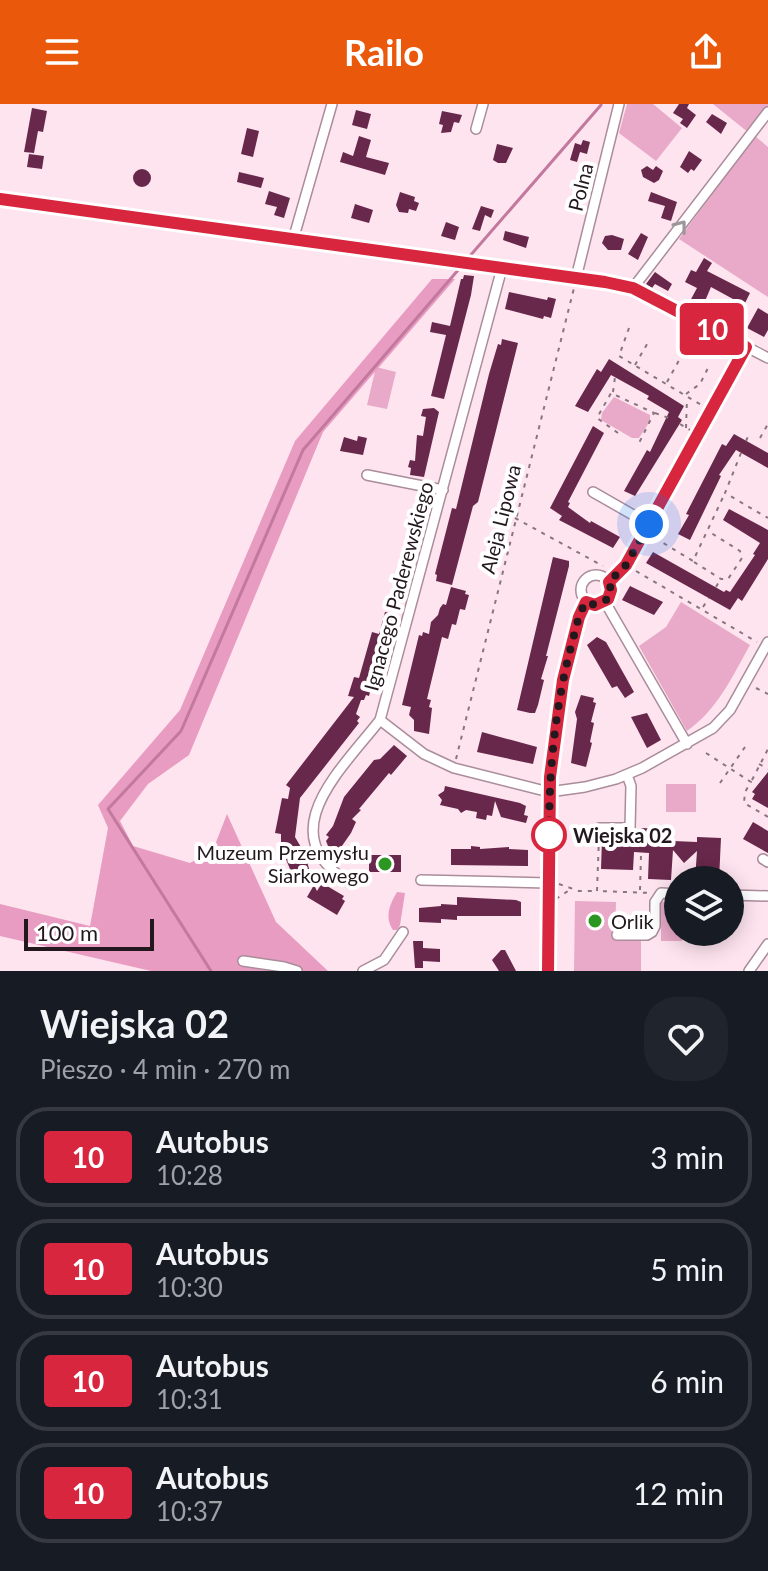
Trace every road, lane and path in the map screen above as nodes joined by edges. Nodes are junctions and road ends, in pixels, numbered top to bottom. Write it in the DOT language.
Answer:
graph roads {
  1 [pos="332,104"];
  2 [pos="483,104"];
  3 [pos="619,104"];
  4 [pos="768,112"];
  5 [pos="476,129"];
  6 [pos="0,199"];
  7 [pos="293,240"];
  8 [pos="502,268"];
  9 [pos="576,278"];
  10 [pos="633,288"];
  11 [pos="629,328"];
  12 [pos="650,339"];
  13 [pos="746,347"];
  14 [pos="682,355"];
  15 [pos="768,358"];
  16 [pos="625,359"];
  17 [pos="635,365"];
  18 [pos="621,366"];
  19 [pos="708,368"];
  20 [pos="615,377"];
  21 [pos="666,384"];
  22 [pos="613,394"];
  23 [pos="686,396"];
  24 [pos="711,411"];
  25 [pos="654,413"];
  26 [pos="669,418"];
  27 [pos="680,424"];
  28 [pos="768,424"];
  29 [pos="686,428"];
  30 [pos="750,432"];
  31 [pos="618,433"];
  32 [pos="698,434"];
  33 [pos="760,438"];
  34 [pos="746,441"];
  35 [pos="638,445"];
  36 [pos="741,453"];
  37 [pos="367,475"];
  38 [pos="443,490"];
  39 [pos="593,492"];
  40 [pos="725,493"];
  41 [pos="514,518"];
  42 [pos="768,518"];
  43 [pos="649,524"];
  44 [pos="707,531"];
  45 [pos="655,538"];
  46 [pos="693,561"];
  47 [pos="603,566"];
  48 [pos="636,571"];
  49 [pos="721,579"];
  50 [pos="608,580"];
  51 [pos="716,587"];
  52 [pos="709,598"];
  53 [pos="586,602"];
  54 [pos="605,602"];
  55 [pos="702,609"];
  56 [pos="765,643"];
  57 [pos="756,688"];
  58 [pos="768,694"];
  59 [pos="380,720"];
  60 [pos="687,744"];
  61 [pos="745,747"];
  62 [pos="768,749"];
  63 [pos="706,753"];
  64 [pos="759,764"];
  65 [pos="454,768"];
  66 [pos="730,769"];
  67 [pos="768,769"];
  68 [pos="627,775"];
  69 [pos="751,782"];
  70 [pos="720,783"];
  71 [pos="549,792"];
  72 [pos="768,817"];
  73 [pos="599,828"];
  74 [pos="641,855"];
  75 [pos="421,880"];
  76 [pos="350,883"];
  77 [pos="554,884"];
  78 [pos="572,888"];
  79 [pos="597,891"];
  80 [pos="640,893"];
  81 [pos="661,893"];
  82 [pos="664,893"];
  83 [pos="744,895"];
  84 [pos="768,896"];
  85 [pos="553,901"];
  86 [pos="403,932"];
  87 [pos="617,935"];
  88 [pos="768,944"];
  89 [pos="243,961"];
  90 [pos="297,971"];
  91 [pos="363,971"];
  92 [pos="548,971"];
  93 [pos="749,971"];
  1 -- 7 [label="street"];
  2 -- 5 [label="street"];
  3 -- 9 [label="street, Polna"];
  10 -- 4 [label="street, one-way"];
  6 -- 7 [label="street"];
  7 -- 8 [label="street"];
  8 -- 9 [label="street"];
  8 -- 38 [label="street, Ignacego Paderewskiego"];
  9 -- 10 [label="street"];
  9 -- 41 [label="path, Aleja Lipowa"];
  10 -- 13 [label="street"];
  11 -- 16 [label="path"];
  12 -- 17 [label="path"];
  13 -- 15 [label="street"];
  13 -- 24 [label="street"];
  14 -- 21 [label="path"];
  16 -- 17 [label="path"];
  16 -- 18 [label="path"];
  17 -- 21 [label="path"];
  19 -- 23 [label="path"];
  20 -- 22 [label="path"];
  21 -- 23 [label="path"];
  22 -- 25 [label="path"];
  22 -- 31 [label="path"];
  23 -- 24 [label="path"];
  23 -- 29 [label="path"];
  24 -- 32 [label="street"];
  25 -- 26 [label="path"];
  25 -- 35 [label="path"];
  27 -- 29 [label="path"];
  28 -- 33 [label="path"];
  29 -- 32 [label="path"];
  30 -- 34 [label="path"];
  32 -- 43 [label="street"];
  36 -- 40 [label="path"];
  37 -- 38 [label="street"];
  38 -- 59 [label="street, Ignacego Paderewskiego"];
  39 -- 43 [label="street"];
  40 -- 42 [label="path"];
  40 -- 44 [label="path"];
  41 -- 47 [label="path"];
  41 -- 65 [label="path, Aleja Lipowa"];
  43 -- 50 [label="street"];
  44 -- 46 [label="path"];
  44 -- 49 [label="path"];
  45 -- 46 [label="path"];
  46 -- 49 [label="path"];
  48 -- 55 [label="path"];
  49 -- 51 [label="path"];
  50 -- 53 [label="street"];
  50 -- 54 [label="street"];
  52 -- 55 [label="path"];
  53 -- 54 [label="street"];
  53 -- 71 [label="street"];
  54 -- 60 [label="street"];
  55 -- 56 [label="path"];
  56 -- 60 [label="street"];
  57 -- 58 [label="path"];
  59 -- 65 [label="street"];
  59 -- 76 [label="street, Ignacego Paderewskiego"];
  60 -- 68 [label="street"];
  61 -- 66 [label="path"];
  62 -- 64 [label="path"];
  63 -- 66 [label="path"];
  64 -- 67 [label="path"];
  64 -- 69 [label="path"];
  65 -- 71 [label="street"];
  66 -- 69 [label="path"];
  66 -- 70 [label="path"];
  68 -- 71 [label="street"];
  68 -- 73 [label="street"];
  69 -- 72 [label="path"];
  71 -- 77 [label="street"];
  73 -- 79 [label="path"];
  74 -- 80 [label="path"];
  75 -- 77 [label="street"];
  77 -- 78 [label="path"];
  77 -- 92 [label="street"];
  78 -- 79 [label="path"];
  78 -- 85 [label="path"];
  79 -- 80 [label="path"];
  80 -- 81 [label="path"];
  81 -- 82 [label="street"];
  81 -- 87 [label="street"];
  83 -- 84 [label="street"];
  86 -- 91 [label="street"];
  88 -- 93 [label="street"];
  89 -- 90 [label="street"];
}
